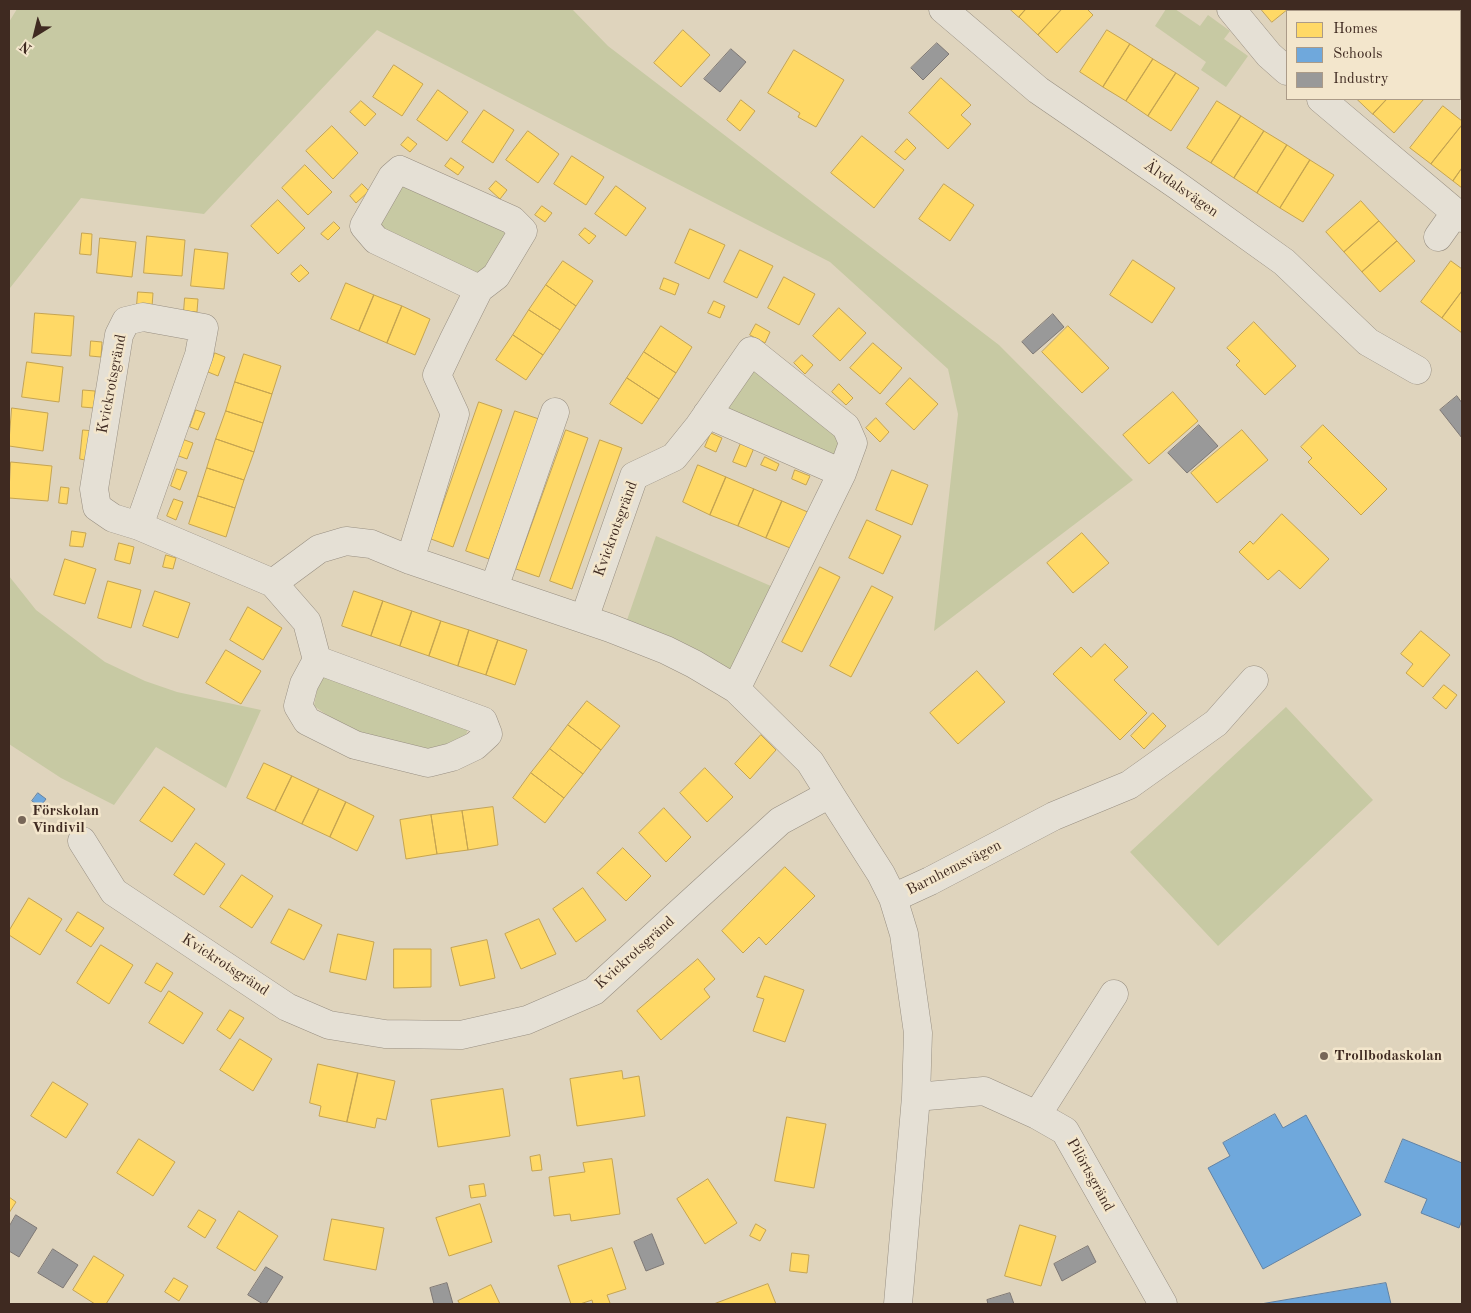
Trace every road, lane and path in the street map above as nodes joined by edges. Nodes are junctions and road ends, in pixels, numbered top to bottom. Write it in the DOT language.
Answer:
graph roads {
  1 [pos="943,9"];
  2 [pos="1231,9"];
  3 [pos="1286,69"];
  4 [pos="1322,100"];
  5 [pos="1459,215"];
  6 [pos="1438,237"];
  7 [pos="479,289"];
  8 [pos="1417,370"];
  9 [pos="555,412"];
  10 [pos="707,414"];
  11 [pos="842,473"];
  12 [pos="139,526"];
  13 [pos="410,560"];
  14 [pos="273,583"];
  15 [pos="494,588"];
  16 [pos="584,619"];
  17 [pos="317,660"];
  18 [pos="1254,680"];
  19 [pos="736,689"];
  20 [pos="830,794"];
  21 [pos="82,842"];
  22 [pos="893,898"];
  23 [pos="1114,994"];
  24 [pos="916,1097"];
  25 [pos="1037,1114"];
  26 [pos="898,1304"];
  27 [pos="1163,1304"];
  1 -- 8 [label="street, Älvdalsvägen"];
  2 -- 3 [label="street"];
  4 -- 5 [label="street"];
  5 -- 6 [label="street"];
  7 -- 7 [label="street"];
  7 -- 13 [label="street"];
  9 -- 15 [label="street"];
  10 -- 11 [label="street"];
  10 -- 11 [label="street, Kvickrotsgränd"];
  10 -- 16 [label="street, Kvickrotsgränd"];
  11 -- 19 [label="street, Kvickrotsgränd"];
  12 -- 12 [label="street, Kvickrotsgränd"];
  12 -- 14 [label="street, Kvickrotsgränd"];
  13 -- 14 [label="street"];
  13 -- 15 [label="street"];
  14 -- 17 [label="street, Kvickrotsgränd"];
  15 -- 16 [label="street"];
  16 -- 19 [label="street"];
  17 -- 17 [label="street"];
  18 -- 22 [label="street, Barnhemsvägen"];
  19 -- 20 [label="street"];
  20 -- 21 [label="street, Kvickrotsgränd"];
  20 -- 22 [label="street"];
  22 -- 24 [label="street, Barnhemsvägen"];
  23 -- 25 [label="street"];
  24 -- 25 [label="street, Pilörtsgränd"];
  24 -- 26 [label="street, Barnhemsvägen"];
  25 -- 27 [label="street, Pilörtsgränd"];
}
